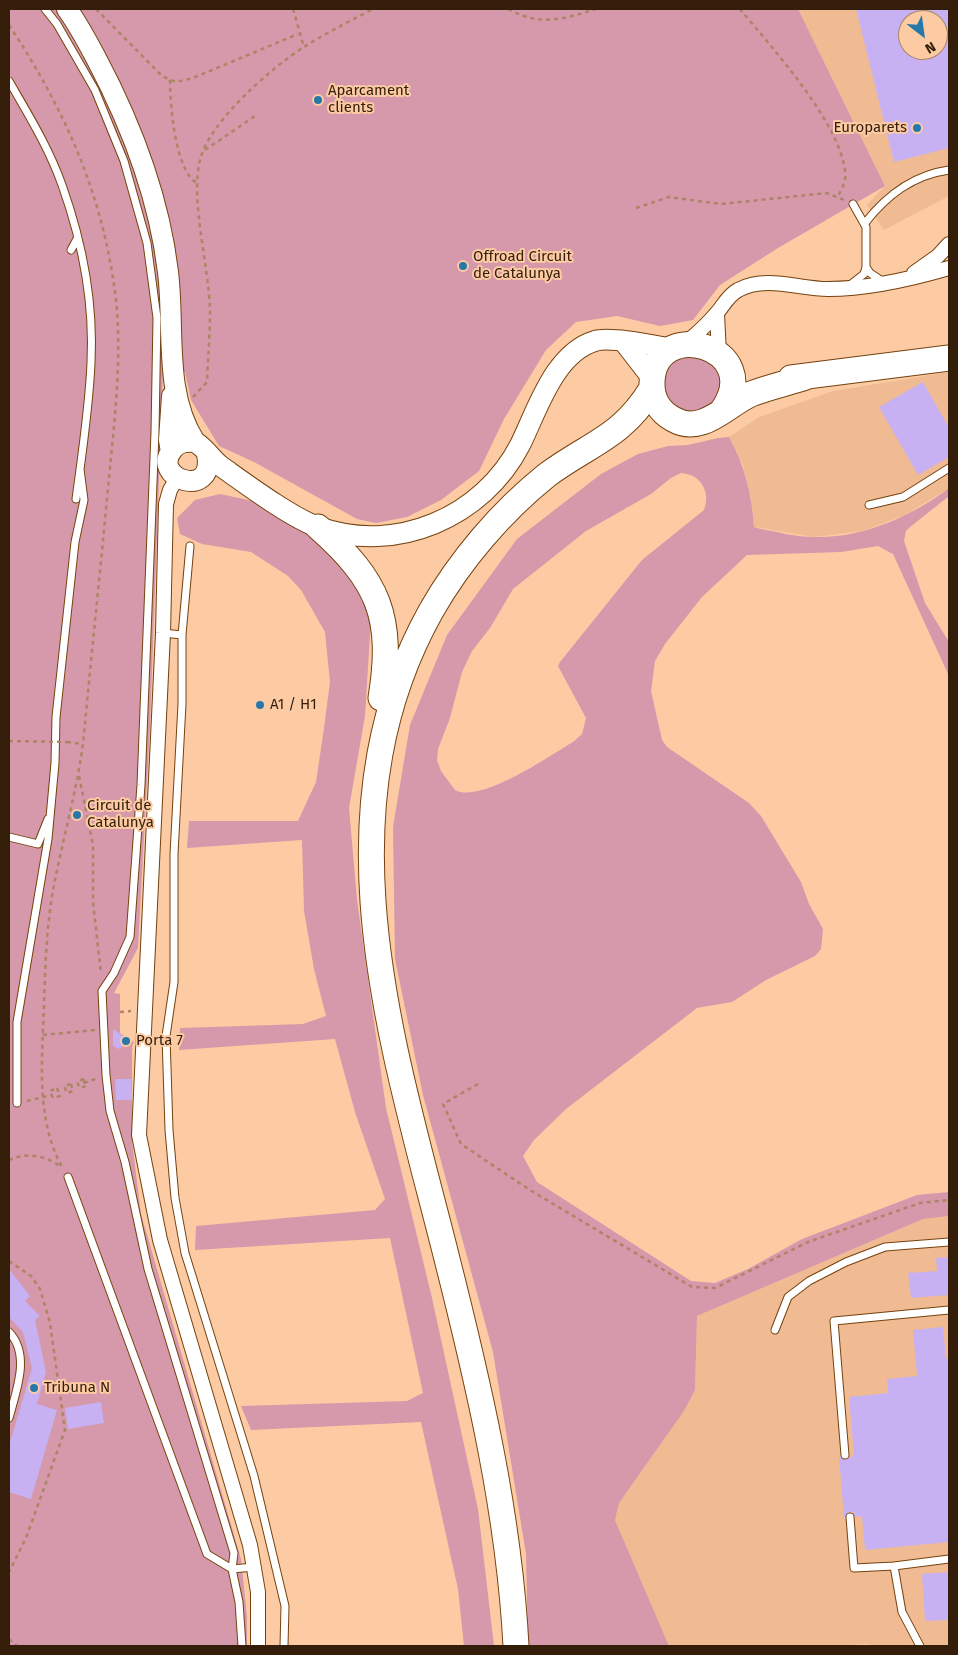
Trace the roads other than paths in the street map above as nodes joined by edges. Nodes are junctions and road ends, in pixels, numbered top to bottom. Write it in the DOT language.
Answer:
graph roads {
  1 [pos="45,9"];
  2 [pos="67,9"];
  3 [pos="9,81"];
  4 [pos="949,170"];
  5 [pos="853,204"];
  6 [pos="865,223"];
  7 [pos="77,239"];
  8 [pos="949,244"];
  9 [pos="71,250"];
  10 [pos="866,267"];
  11 [pos="949,268"];
  12 [pos="909,276"];
  13 [pos="888,283"];
  14 [pos="846,288"];
  15 [pos="718,314"];
  16 [pos="624,342"];
  17 [pos="679,346"];
  18 [pos="949,358"];
  19 [pos="723,359"];
  20 [pos="174,377"];
  21 [pos="806,377"];
  22 [pos="652,383"];
  23 [pos="722,411"];
  24 [pos="678,422"];
  25 [pos="600,442"];
  26 [pos="171,452"];
  27 [pos="202,456"];
  28 [pos="949,468"];
  29 [pos="80,469"];
  30 [pos="178,478"];
  31 [pos="76,498"];
  32 [pos="869,505"];
  33 [pos="318,527"];
  34 [pos="190,546"];
  35 [pos="163,633"];
  36 [pos="182,635"];
  37 [pos="375,773"];
  38 [pos="51,812"];
  39 [pos="9,837"];
  40 [pos="13,1073"];
  41 [pos="18,1103"];
  42 [pos="68,1177"];
  43 [pos="949,1242"];
  44 [pos="949,1310"];
  45 [pos="775,1330"];
  46 [pos="9,1332"];
  47 [pos="9,1418"];
  48 [pos="845,1455"];
  49 [pos="850,1517"];
  50 [pos="949,1559"];
  51 [pos="894,1566"];
  52 [pos="254,1567"];
  53 [pos="232,1569"];
  54 [pos="242,1646"];
  55 [pos="258,1646"];
  56 [pos="284,1646"];
  57 [pos="516,1646"];
  58 [pos="920,1646"];
  1 -- 53 [label="lane"];
  2 -- 20 [label="street"];
  3 -- 7 [label="lane"];
  4 -- 6 [label="lane"];
  5 -- 6 [label="lane"];
  6 -- 10 [label="lane"];
  7 -- 9 [label="lane"];
  7 -- 29 [label="lane"];
  8 -- 12 [label="street"];
  10 -- 13 [label="lane"];
  10 -- 14 [label="lane"];
  11 -- 12 [label="street"];
  12 -- 13 [label="street"];
  13 -- 14 [label="street"];
  14 -- 15 [label="street"];
  15 -- 17 [label="street"];
  15 -- 19 [label="street"];
  16 -- 17 [label="street"];
  16 -- 22 [label="street"];
  16 -- 33 [label="street"];
  17 -- 19 [label="highway"];
  17 -- 22 [label="highway"];
  18 -- 21 [label="highway"];
  19 -- 21 [label="highway"];
  19 -- 23 [label="highway"];
  20 -- 26 [label="street"];
  20 -- 27 [label="street"];
  21 -- 23 [label="highway"];
  22 -- 24 [label="highway"];
  22 -- 25 [label="highway"];
  23 -- 24 [label="highway"];
  24 -- 25 [label="highway"];
  25 -- 37 [label="highway"];
  26 -- 27 [label="street"];
  26 -- 30 [label="street"];
  27 -- 30 [label="street"];
  27 -- 33 [label="street"];
  28 -- 32 [label="lane"];
  29 -- 31 [label="lane"];
  29 -- 38 [label="lane"];
  30 -- 35 [label="street"];
  33 -- 37 [label="highway"];
  34 -- 36 [label="lane"];
  35 -- 36 [label="lane"];
  35 -- 52 [label="street"];
  36 -- 56 [label="lane"];
  37 -- 57 [label="highway"];
  38 -- 39 [label="lane"];
  38 -- 40 [label="lane"];
  40 -- 41 [label="lane"];
  42 -- 53 [label="lane"];
  43 -- 45 [label="lane"];
  44 -- 48 [label="lane"];
  46 -- 47 [label="lane"];
  49 -- 51 [label="lane"];
  50 -- 51 [label="lane"];
  51 -- 58 [label="lane"];
  52 -- 53 [label="lane"];
  52 -- 55 [label="street"];
  53 -- 54 [label="lane"];
}
